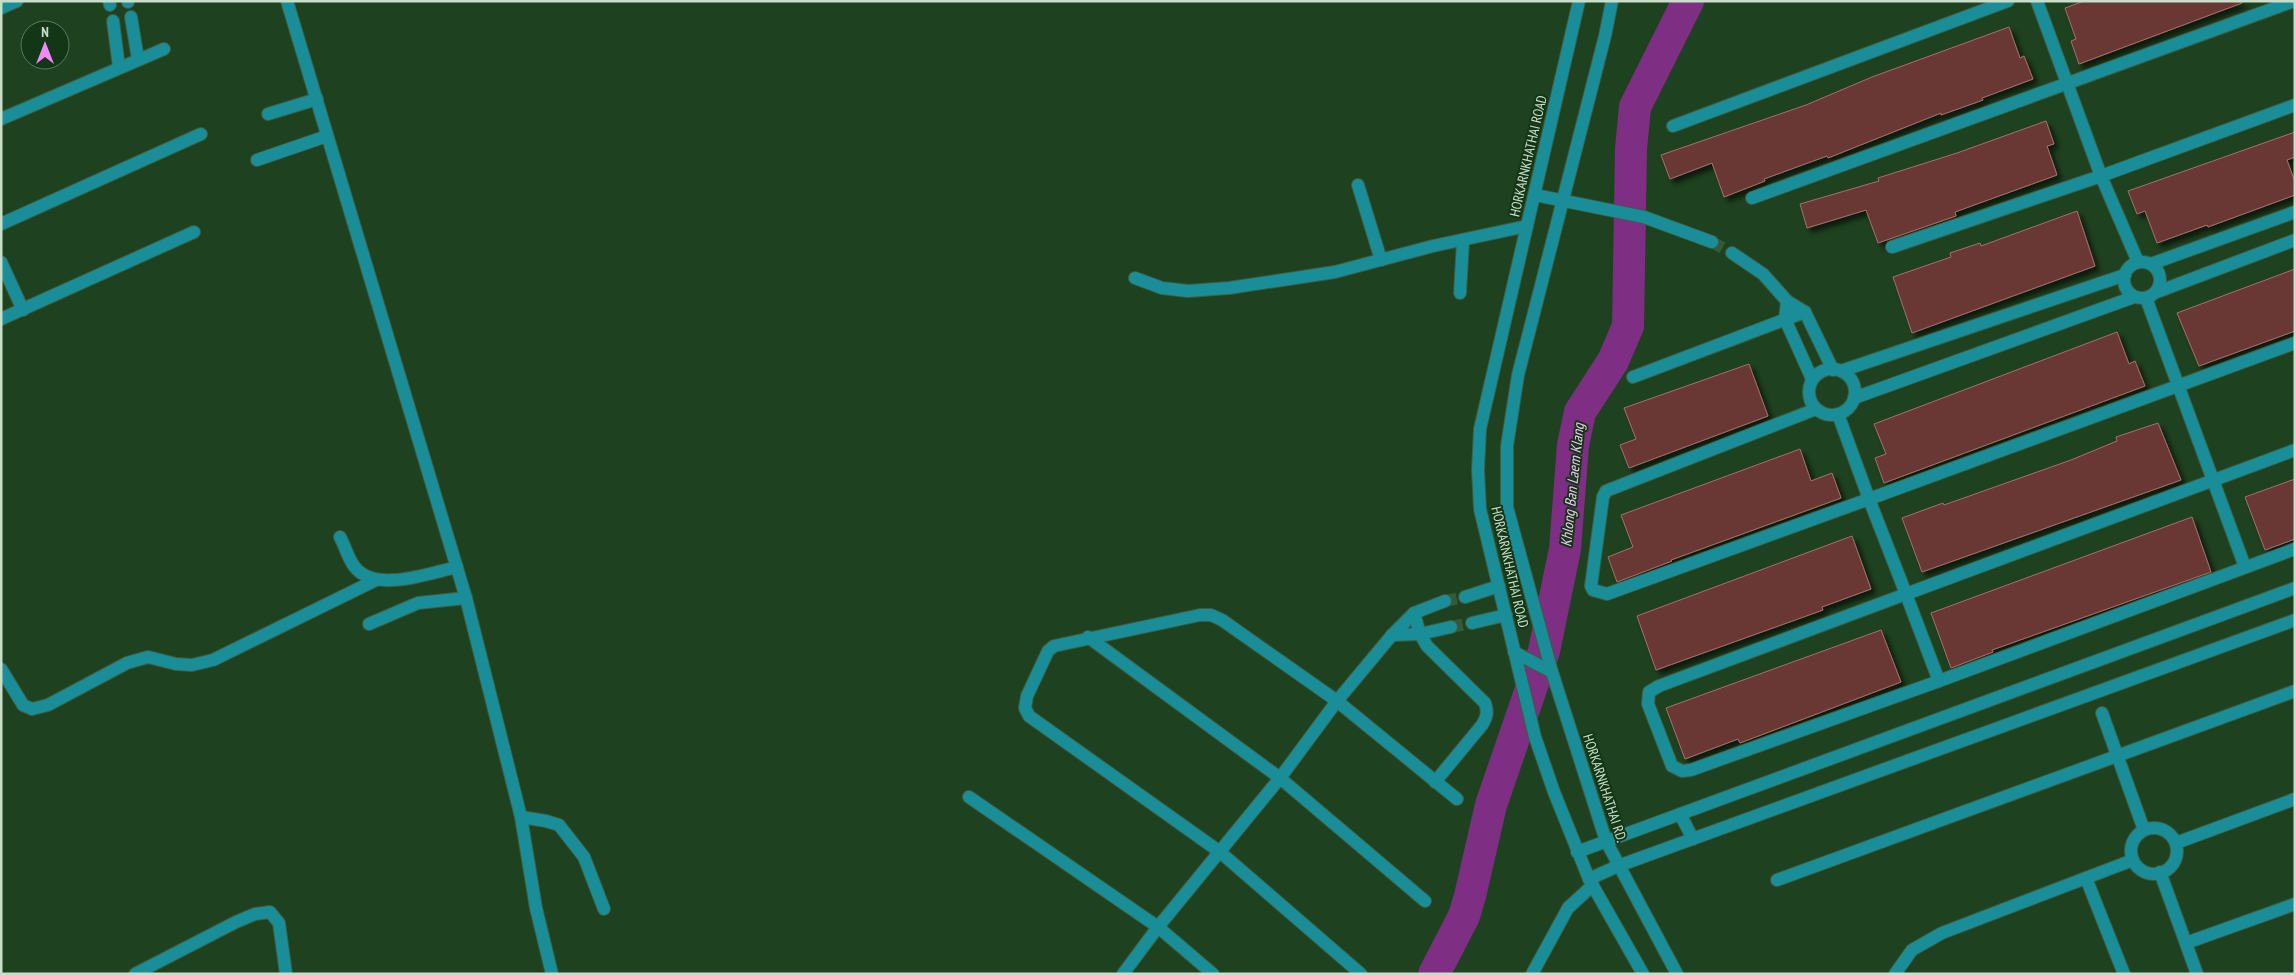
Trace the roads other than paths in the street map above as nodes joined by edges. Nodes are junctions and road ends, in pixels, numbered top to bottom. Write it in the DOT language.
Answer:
graph roads {
  1 [pos="17,1"];
  2 [pos="287,1"];
  3 [pos="1579,1"];
  4 [pos="1612,1"];
  5 [pos="2008,1"];
  6 [pos="2037,1"];
  7 [pos="2294,1"];
  8 [pos="1,8"];
  9 [pos="130,17"];
  10 [pos="113,21"];
  11 [pos="164,50"];
  12 [pos="138,59"];
  13 [pos="120,67"];
  14 [pos="2067,84"];
  15 [pos="316,99"];
  16 [pos="2295,105"];
  17 [pos="268,114"];
  18 [pos="1,119"];
  19 [pos="1673,126"];
  20 [pos="201,134"];
  21 [pos="327,136"];
  22 [pos="257,160"];
  23 [pos="2101,176"];
  24 [pos="1358,185"];
  25 [pos="1535,195"];
  26 [pos="1752,198"];
  27 [pos="1563,200"];
  28 [pos="2295,212"];
  29 [pos="1,224"];
  30 [pos="1527,226"];
  31 [pos="194,232"];
  32 [pos="2295,240"];
  33 [pos="1463,241"];
  34 [pos="1712,242"];
  35 [pos="1892,247"];
  36 [pos="1732,253"];
  37 [pos="1381,260"];
  38 [pos="1,262"];
  39 [pos="2145,263"];
  40 [pos="2124,275"];
  41 [pos="1135,278"];
  42 [pos="1460,293"];
  43 [pos="2146,296"];
  44 [pos="1787,301"];
  45 [pos="22,310"];
  46 [pos="1804,312"];
  47 [pos="1785,319"];
  48 [pos="1,320"];
  49 [pos="2295,343"];
  50 [pos="1837,370"];
  51 [pos="1633,377"];
  52 [pos="1812,380"];
  53 [pos="2178,386"];
  54 [pos="1854,398"];
  55 [pos="1816,409"];
  56 [pos="1838,414"];
  57 [pos="2295,450"];
  58 [pos="2213,480"];
  59 [pos="1869,499"];
  60 [pos="340,537"];
  61 [pos="2295,549"];
  62 [pos="457,567"];
  63 [pos="2245,567"];
  64 [pos="376,580"];
  65 [pos="1499,586"];
  66 [pos="2295,588"];
  67 [pos="1906,594"];
  68 [pos="1465,596"];
  69 [pos="466,598"];
  70 [pos="1445,601"];
  71 [pos="1414,613"];
  72 [pos="1506,615"];
  73 [pos="2295,620"];
  74 [pos="1472,623"];
  75 [pos="369,624"];
  76 [pos="1452,627"];
  77 [pos="1420,634"];
  78 [pos="1392,635"];
  79 [pos="1088,637"];
  80 [pos="1515,656"];
  81 [pos="1548,658"];
  82 [pos="1,669"];
  83 [pos="1552,672"];
  84 [pos="1938,681"];
  85 [pos="2295,691"];
  86 [pos="1337,701"];
  87 [pos="2102,713"];
  88 [pos="2118,755"];
  89 [pos="1280,778"];
  90 [pos="1435,782"];
  91 [pos="969,796"];
  92 [pos="1457,799"];
  93 [pos="2295,799"];
  94 [pos="1680,814"];
  95 [pos="521,817"];
  96 [pos="2144,830"];
  97 [pos="1693,839"];
  98 [pos="1606,841"];
  99 [pos="2176,843"];
  100 [pos="1220,852"];
  101 [pos="1577,852"];
  102 [pos="2133,860"];
  103 [pos="1618,866"];
  104 [pos="2160,872"];
  105 [pos="2086,878"];
  106 [pos="1777,880"];
  107 [pos="1591,882"];
  108 [pos="1425,901"];
  109 [pos="2295,904"];
  110 [pos="604,909"];
  111 [pos="1158,927"];
  112 [pos="2186,943"];
  113 [pos="135,974"];
  114 [pos="286,974"];
  115 [pos="552,974"];
  116 [pos="1123,974"];
  117 [pos="1213,974"];
  118 [pos="1361,974"];
  119 [pos="1532,974"];
  120 [pos="1643,974"];
  121 [pos="1677,974"];
  122 [pos="1895,974"];
  123 [pos="2124,974"];
  124 [pos="2197,974"];
  1 -- 8 [label="street"];
  2 -- 15 [label="street"];
  3 -- 25 [label="street, HORKARNKHATHAI ROAD"];
  4 -- 27 [label="street, HORKARNKHATHAI ROAD"];
  5 -- 19 [label="street"];
  6 -- 14 [label="street"];
  7 -- 14 [label="street"];
  9 -- 12 [label="street"];
  10 -- 13 [label="street"];
  11 -- 12 [label="street"];
  12 -- 13 [label="street"];
  13 -- 18 [label="street"];
  14 -- 23 [label="street"];
  14 -- 26 [label="street"];
  15 -- 17 [label="street"];
  15 -- 21 [label="street"];
  16 -- 23 [label="street"];
  20 -- 29 [label="street"];
  21 -- 22 [label="street"];
  21 -- 62 [label="street"];
  23 -- 35 [label="street"];
  23 -- 39 [label="street"];
  24 -- 37 [label="street"];
  25 -- 27 [label="street"];
  25 -- 30 [label="street, HORKARNKHATHAI ROAD"];
  27 -- 34 [label="street"];
  27 -- 81 [label="street, HORKARNKHATHAI ROAD"];
  28 -- 39 [label="street"];
  30 -- 33 [label="street"];
  30 -- 65 [label="street, HORKARNKHATHAI ROAD"];
  31 -- 45 [label="street"];
  32 -- 43 [label="street"];
  33 -- 37 [label="street"];
  33 -- 42 [label="street"];
  36 -- 44 [label="street"];
  37 -- 41 [label="street"];
  38 -- 45 [label="street"];
  39 -- 40 [label="street"];
  39 -- 43 [label="street"];
  40 -- 43 [label="street"];
  40 -- 50 [label="street"];
  43 -- 53 [label="street"];
  43 -- 54 [label="street"];
  44 -- 46 [label="street"];
  44 -- 47 [label="street"];
  45 -- 48 [label="street"];
  46 -- 47 [label="street"];
  46 -- 50 [label="street"];
  47 -- 51 [label="street"];
  47 -- 52 [label="street"];
  49 -- 53 [label="street"];
  50 -- 52 [label="street"];
  50 -- 54 [label="street"];
  52 -- 55 [label="street"];
  53 -- 58 [label="street"];
  53 -- 59 [label="street"];
  54 -- 56 [label="street"];
  55 -- 56 [label="street"];
  55 -- 59 [label="street"];
  56 -- 59 [label="street"];
  57 -- 58 [label="street"];
  58 -- 63 [label="street"];
  58 -- 67 [label="street"];
  59 -- 67 [label="street"];
  60 -- 64 [label="street"];
  61 -- 63 [label="street"];
  62 -- 64 [label="street"];
  62 -- 69 [label="street"];
  63 -- 84 [label="street"];
  64 -- 82 [label="street"];
  65 -- 68 [label="street"];
  65 -- 72 [label="street, HORKARNKHATHAI ROAD"];
  66 -- 94 [label="street"];
  67 -- 84 [label="street"];
  67 -- 84 [label="street"];
  69 -- 75 [label="street"];
  69 -- 95 [label="street"];
  70 -- 71 [label="street"];
  71 -- 77 [label="street"];
  71 -- 78 [label="street"];
  72 -- 74 [label="street"];
  72 -- 80 [label="street, HORKARNKHATHAI ROAD"];
  73 -- 97 [label="street"];
  76 -- 77 [label="street"];
  77 -- 78 [label="street"];
  77 -- 90 [label="street"];
  78 -- 86 [label="street"];
  79 -- 86 [label="street"];
  79 -- 89 [label="street"];
  79 -- 100 [label="street"];
  80 -- 83 [label="street"];
  80 -- 101 [label="street, HORKARNKHATHAI ROAD"];
  81 -- 83 [label="street, HORKARNKHATHAI RD."];
  83 -- 98 [label="street, HORKARNKHATHAI RD."];
  85 -- 88 [label="street"];
  86 -- 89 [label="street"];
  86 -- 90 [label="street"];
  87 -- 88 [label="street"];
  88 -- 96 [label="street"];
  88 -- 106 [label="street"];
  89 -- 100 [label="street"];
  89 -- 108 [label="street"];
  90 -- 92 [label="street"];
  91 -- 111 [label="street"];
  93 -- 99 [label="street"];
  94 -- 97 [label="street"];
  94 -- 98 [label="street"];
  95 -- 110 [label="street"];
  95 -- 115 [label="street"];
  96 -- 99 [label="street"];
  96 -- 102 [label="street"];
  97 -- 103 [label="street"];
  98 -- 101 [label="street"];
  98 -- 103 [label="street, HORKARNKHATHAI RD."];
  99 -- 104 [label="street"];
  100 -- 111 [label="street"];
  100 -- 118 [label="street"];
  101 -- 107 [label="street, HORKARNKHATHAI ROAD"];
  102 -- 104 [label="street"];
  102 -- 105 [label="street"];
  103 -- 107 [label="street"];
  103 -- 121 [label="street, HORKARNKHATHAI RD."];
  104 -- 112 [label="street"];
  105 -- 122 [label="street"];
  105 -- 123 [label="street"];
  107 -- 119 [label="street"];
  107 -- 120 [label="street, HORKARNKHATHAI ROAD"];
  109 -- 112 [label="street"];
  111 -- 116 [label="street"];
  111 -- 117 [label="street"];
  112 -- 124 [label="street"];
  113 -- 114 [label="street"];
}
